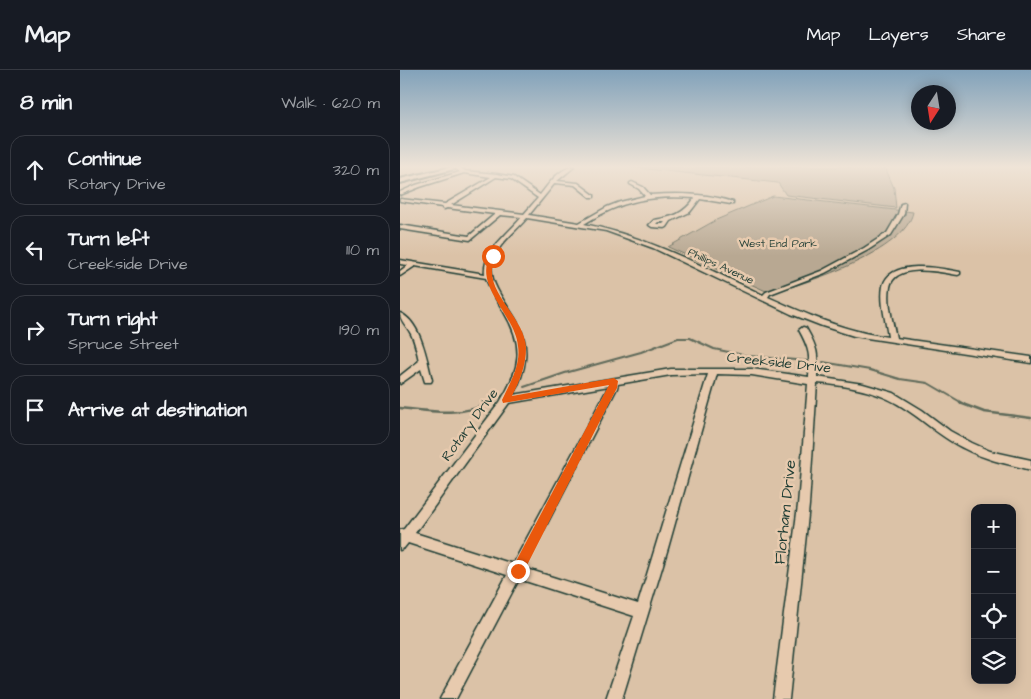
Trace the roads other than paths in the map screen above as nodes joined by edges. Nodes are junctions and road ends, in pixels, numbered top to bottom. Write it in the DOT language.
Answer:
graph roads {
  1 [pos="461,196"];
  2 [pos="647,196"];
  3 [pos="657,196"];
  4 [pos="541,198"];
  5 [pos="699,198"];
  6 [pos="400,200"];
  7 [pos="731,203"];
  8 [pos="904,204"];
  9 [pos="443,207"];
  10 [pos="498,214"];
  11 [pos="526,216"];
  12 [pos="669,220"];
  13 [pos="581,224"];
  14 [pos="400,227"];
  15 [pos="400,262"];
  16 [pos="413,264"];
  17 [pos="958,273"];
  18 [pos="400,274"];
  19 [pos="489,277"];
  20 [pos="764,298"];
  21 [pos="400,316"];
  22 [pos="803,330"];
  23 [pos="892,340"];
  24 [pos="1031,360"];
  25 [pos="424,362"];
  26 [pos="712,371"];
  27 [pos="428,380"];
  28 [pos="400,381"];
  29 [pos="614,381"];
  30 [pos="812,381"];
  31 [pos="506,400"];
  32 [pos="1031,465"];
  33 [pos="402,538"];
  34 [pos="518,571"];
  35 [pos="642,612"];
  36 [pos="448,699"];
  37 [pos="614,699"];
  38 [pos="780,699"];
  1 -- 9 [label="street"];
  2 -- 13 [label="street"];
  3 -- 5 [label="street"];
  4 -- 11 [label="street"];
  5 -- 7 [label="street"];
  5 -- 12 [label="street"];
  6 -- 9 [label="street, Phillips Avenue"];
  8 -- 20 [label="street"];
  9 -- 10 [label="street, Phillips Avenue"];
  10 -- 11 [label="street, Phillips Avenue"];
  10 -- 14 [label="street"];
  11 -- 13 [label="street, Phillips Avenue"];
  11 -- 19 [label="street"];
  13 -- 20 [label="street, Phillips Avenue"];
  15 -- 16 [label="street"];
  16 -- 18 [label="street"];
  16 -- 19 [label="street"];
  17 -- 23 [label="street"];
  19 -- 31 [label="street, Rotary Drive"];
  20 -- 23 [label="street, Phillips Avenue"];
  21 -- 25 [label="street"];
  22 -- 30 [label="street, Florham Drive"];
  23 -- 24 [label="street, Phillips Avenue"];
  25 -- 27 [label="street"];
  25 -- 28 [label="street"];
  26 -- 29 [label="street, Creekside Drive"];
  26 -- 30 [label="street, Creekside Drive"];
  26 -- 35 [label="street"];
  29 -- 31 [label="street, Creekside Drive"];
  29 -- 34 [label="street"];
  30 -- 32 [label="street, Creekside Drive"];
  30 -- 38 [label="street, Florham Drive"];
  31 -- 33 [label="street, Rotary Drive"];
  33 -- 34 [label="street"];
  34 -- 35 [label="street"];
  34 -- 36 [label="street"];
  35 -- 37 [label="street"];
}
